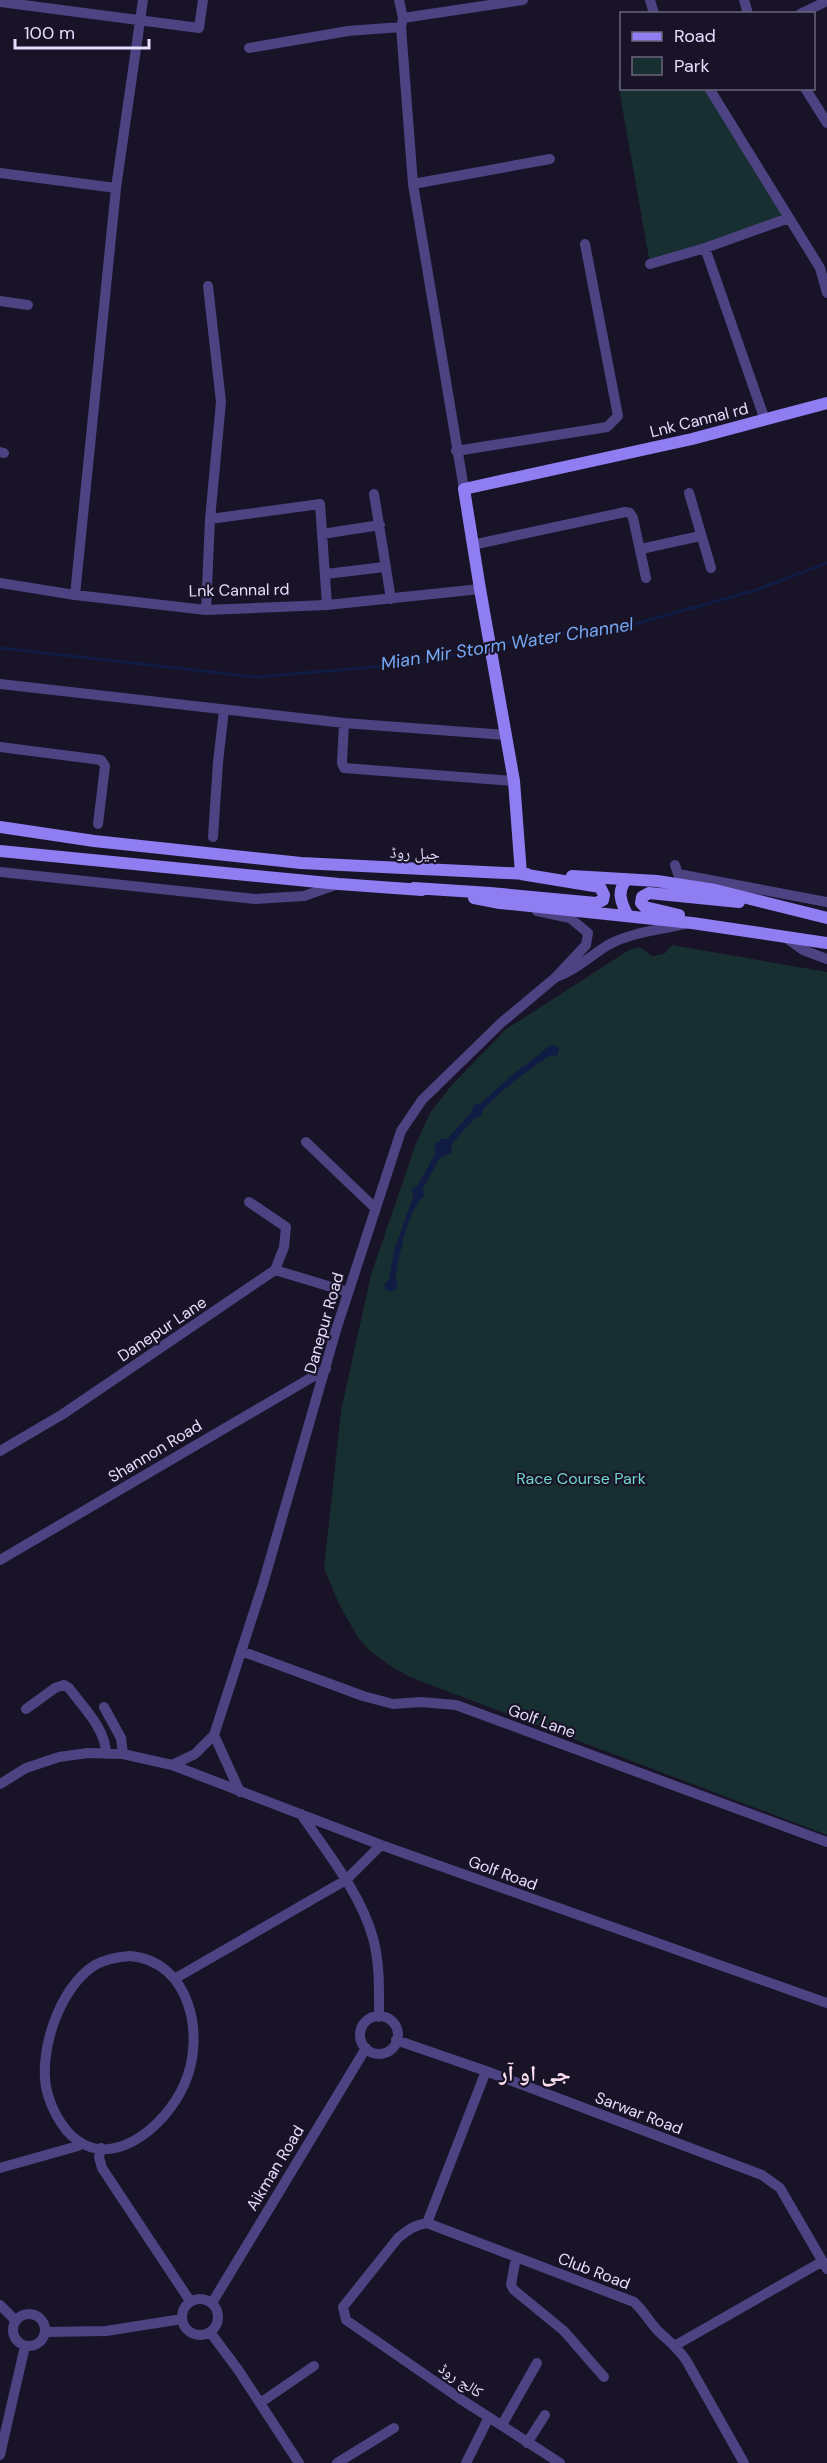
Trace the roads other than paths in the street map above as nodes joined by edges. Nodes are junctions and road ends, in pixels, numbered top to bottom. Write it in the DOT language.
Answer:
graph roads {
  1 [pos="143,0"];
  2 [pos="203,0"];
  3 [pos="399,0"];
  4 [pos="523,0"];
  5 [pos="827,1"];
  6 [pos="1,4"];
  7 [pos="804,12"];
  8 [pos="140,19"];
  9 [pos="402,22"];
  10 [pos="249,48"];
  11 [pos="710,90"];
  12 [pos="807,90"];
  13 [pos="827,123"];
  14 [pos="550,159"];
  15 [pos="0,173"];
  16 [pos="413,184"];
  17 [pos="116,188"];
  18 [pos="789,218"];
  19 [pos="585,244"];
  20 [pos="705,248"];
  21 [pos="650,264"];
  22 [pos="823,266"];
  23 [pos="827,280"];
  24 [pos="208,286"];
  25 [pos="827,293"];
  26 [pos="0,301"];
  27 [pos="28,305"];
  28 [pos="827,403"];
  29 [pos="765,420"];
  30 [pos="456,451"];
  31 [pos="464,489"];
  32 [pos="689,493"];
  33 [pos="374,494"];
  34 [pos="210,519"];
  35 [pos="380,525"];
  36 [pos="322,534"];
  37 [pos="700,536"];
  38 [pos="472,545"];
  39 [pos="640,549"];
  40 [pos="384,567"];
  41 [pos="711,568"];
  42 [pos="326,574"];
  43 [pos="646,578"];
  44 [pos="0,583"];
  45 [pos="480,589"];
  46 [pos="75,595"];
  47 [pos="392,599"];
  48 [pos="327,605"];
  49 [pos="206,610"];
  50 [pos="0,684"];
  51 [pos="224,710"];
  52 [pos="344,723"];
  53 [pos="506,735"];
  54 [pos="0,747"];
  55 [pos="514,781"];
  56 [pos="98,824"];
  57 [pos="0,827"];
  58 [pos="213,837"];
  59 [pos="0,851"];
  60 [pos="675,865"];
  61 [pos="0,872"];
  62 [pos="521,874"];
  63 [pos="627,879"];
  64 [pos="339,884"];
  65 [pos="414,888"];
  66 [pos="827,902"];
  67 [pos="500,903"];
  68 [pos="774,905"];
  69 [pos="628,916"];
  70 [pos="827,918"];
  71 [pos="692,923"];
  72 [pos="753,932"];
  73 [pos="785,937"];
  74 [pos="827,943"];
  75 [pos="827,959"];
  76 [pos="556,977"];
  77 [pos="306,1142"];
  78 [pos="249,1202"];
  79 [pos="375,1208"];
  80 [pos="275,1270"];
  81 [pos="348,1292"];
  82 [pos="326,1369"];
  83 [pos="0,1451"];
  84 [pos="0,1560"];
  85 [pos="241,1651"];
  86 [pos="104,1707"];
  87 [pos="26,1709"];
  88 [pos="214,1735"];
  89 [pos="106,1754"];
  90 [pos="123,1754"];
  91 [pos="172,1765"];
  92 [pos="0,1784"];
  93 [pos="240,1792"];
  94 [pos="300,1814"];
  95 [pos="827,1842"];
  96 [pos="381,1845"];
  97 [pos="346,1880"];
  98 [pos="176,1978"];
  99 [pos="827,2003"];
  100 [pos="379,2017"];
  101 [pos="396,2040"];
  102 [pos="366,2048"];
  103 [pos="486,2071"];
  104 [pos="80,2142"];
  105 [pos="101,2148"];
  106 [pos="0,2168"];
  107 [pos="427,2223"];
  108 [pos="516,2258"];
  109 [pos="826,2267"];
  110 [pos="190,2301"];
  111 [pos="212,2302"];
  112 [pos="0,2305"];
  113 [pos="182,2319"];
  114 [pos="16,2321"];
  115 [pos="45,2332"];
  116 [pos="210,2332"];
  117 [pos="676,2345"];
  118 [pos="26,2346"];
  119 [pos="537,2363"];
  120 [pos="314,2366"];
  121 [pos="604,2377"];
  122 [pos="260,2403"];
  123 [pos="545,2415"];
  124 [pos="489,2417"];
  125 [pos="502,2426"];
  126 [pos="393,2428"];
  127 [pos="527,2443"];
  128 [pos="0,2455"];
  129 [pos="299,2463"];
  130 [pos="337,2463"];
  131 [pos="466,2463"];
  132 [pos="560,2463"];
  133 [pos="744,2463"];
  1 -- 8 [label="street"];
  2 -- 8 [label="street"];
  3 -- 9 [label="street"];
  4 -- 9 [label="street"];
  5 -- 7 [label="street"];
  6 -- 8 [label="street"];
  8 -- 17 [label="street"];
  9 -- 10 [label="street"];
  9 -- 16 [label="street"];
  11 -- 18 [label="street"];
  12 -- 13 [label="street"];
  14 -- 16 [label="street"];
  15 -- 17 [label="street"];
  16 -- 30 [label="street"];
  17 -- 46 [label="street"];
  18 -- 20 [label="street"];
  18 -- 22 [label="street"];
  19 -- 30 [label="street"];
  20 -- 21 [label="street"];
  20 -- 29 [label="street"];
  22 -- 23 [label="street"];
  22 -- 25 [label="street"];
  24 -- 34 [label="street"];
  26 -- 27 [label="street"];
  28 -- 29 [label="main road, Lnk Cannal rd"];
  29 -- 31 [label="main road, Lnk Cannal rd"];
  30 -- 31 [label="street"];
  31 -- 38 [label="main road"];
  32 -- 37 [label="street"];
  33 -- 35 [label="street"];
  34 -- 36 [label="street"];
  34 -- 49 [label="street"];
  35 -- 36 [label="street"];
  35 -- 40 [label="street"];
  36 -- 42 [label="street"];
  37 -- 39 [label="street"];
  37 -- 41 [label="street"];
  38 -- 39 [label="street"];
  38 -- 45 [label="main road"];
  39 -- 43 [label="street"];
  40 -- 42 [label="street"];
  40 -- 47 [label="street"];
  42 -- 48 [label="street"];
  44 -- 46 [label="street, Lnk Cannal rd"];
  45 -- 47 [label="street, Lnk Cannal rd"];
  45 -- 53 [label="main road"];
  46 -- 49 [label="street, Lnk Cannal rd"];
  47 -- 48 [label="street, Lnk Cannal rd"];
  48 -- 49 [label="street, Lnk Cannal rd"];
  50 -- 51 [label="street"];
  51 -- 52 [label="street"];
  51 -- 58 [label="street"];
  52 -- 53 [label="street"];
  52 -- 55 [label="street"];
  53 -- 55 [label="main road"];
  54 -- 56 [label="street"];
  55 -- 62 [label="main road"];
  57 -- 62 [label="main road, جیل روڈ"];
  59 -- 64 [label="main road"];
  60 -- 66 [label="street"];
  61 -- 64 [label="street"];
  62 -- 63 [label="main road, جیل روڈ"];
  62 -- 65 [label="main road"];
  63 -- 68 [label="main road, جیل روڈ"];
  63 -- 69 [label="main road"];
  64 -- 65 [label="main road"];
  65 -- 67 [label="main road"];
  67 -- 69 [label="main road"];
  67 -- 76 [label="street, Danepur Road"];
  68 -- 70 [label="main road, جیل روڈ"];
  68 -- 72 [label="main road"];
  69 -- 71 [label="main road"];
  71 -- 72 [label="main road"];
  71 -- 76 [label="street, Danepur Road"];
  72 -- 73 [label="main road"];
  73 -- 74 [label="main road"];
  73 -- 75 [label="street"];
  76 -- 79 [label="street, Danepur Road"];
  77 -- 79 [label="street"];
  78 -- 80 [label="street"];
  79 -- 81 [label="street, Danepur Road"];
  80 -- 81 [label="street"];
  80 -- 83 [label="street, Danepur Lane"];
  81 -- 82 [label="street, Danepur Road"];
  82 -- 84 [label="street, Shannon Road"];
  82 -- 85 [label="street, Danepur Road"];
  85 -- 88 [label="street, Danepur Road"];
  85 -- 95 [label="street, Golf Lane"];
  86 -- 90 [label="street"];
  87 -- 89 [label="street"];
  88 -- 91 [label="street"];
  88 -- 93 [label="street"];
  89 -- 90 [label="street"];
  89 -- 92 [label="street"];
  90 -- 91 [label="street"];
  91 -- 93 [label="street, Golf Road"];
  93 -- 94 [label="street, Golf Road"];
  94 -- 96 [label="street, Golf Road"];
  94 -- 97 [label="street"];
  96 -- 97 [label="street"];
  96 -- 99 [label="street, Golf Road"];
  97 -- 98 [label="street"];
  97 -- 100 [label="street"];
  98 -- 104 [label="street"];
  98 -- 105 [label="street"];
  100 -- 101 [label="street"];
  100 -- 102 [label="street, Aikman Road"];
  101 -- 102 [label="street"];
  101 -- 103 [label="street, Sarwar Road"];
  102 -- 111 [label="street, Aikman Road"];
  103 -- 107 [label="street"];
  103 -- 109 [label="street, Sarwar Road"];
  104 -- 105 [label="street"];
  104 -- 106 [label="street"];
  105 -- 110 [label="street"];
  107 -- 108 [label="street, Club Road"];
  107 -- 124 [label="street, کالج روڈ"];
  108 -- 117 [label="street, Club Road"];
  108 -- 121 [label="street"];
  109 -- 117 [label="street"];
  110 -- 111 [label="street"];
  110 -- 113 [label="street"];
  111 -- 116 [label="street"];
  112 -- 114 [label="street"];
  113 -- 115 [label="street"];
  113 -- 116 [label="street"];
  114 -- 115 [label="street"];
  114 -- 118 [label="street"];
  115 -- 118 [label="street"];
  116 -- 122 [label="street"];
  117 -- 133 [label="street, Club Road"];
  118 -- 128 [label="street"];
  119 -- 125 [label="street"];
  120 -- 122 [label="street"];
  122 -- 129 [label="street"];
  123 -- 127 [label="street"];
  124 -- 125 [label="street, کالج روڈ"];
  124 -- 131 [label="street"];
  125 -- 127 [label="street, کالج روڈ"];
  126 -- 130 [label="street"];
  127 -- 132 [label="street, کالج روڈ"];
}
